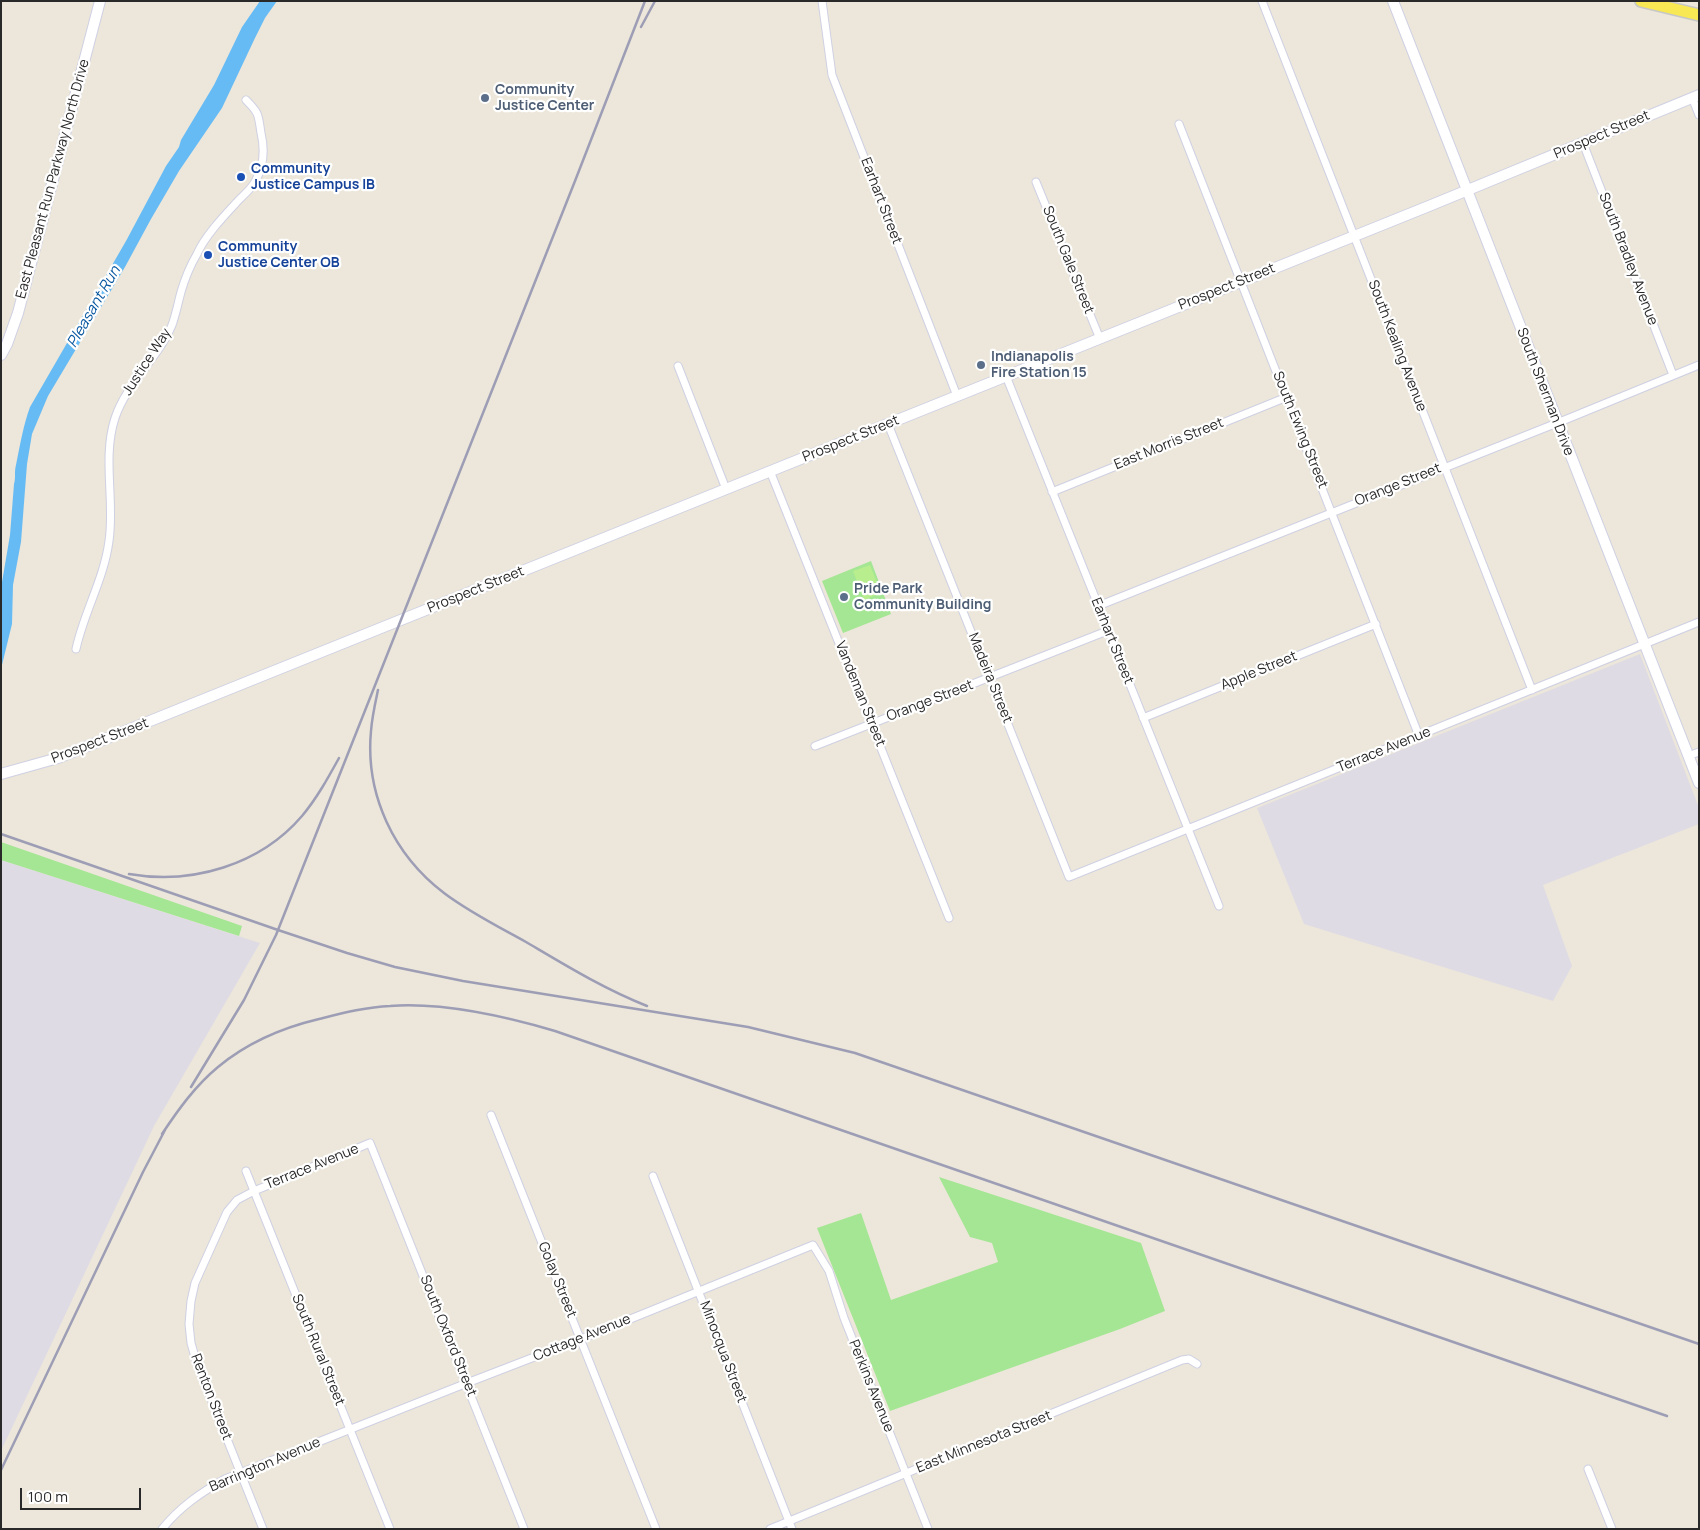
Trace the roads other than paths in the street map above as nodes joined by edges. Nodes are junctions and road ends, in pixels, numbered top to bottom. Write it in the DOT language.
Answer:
graph roads {
  1 [pos="100,1"];
  2 [pos="822,1"];
  3 [pos="1262,1"];
  4 [pos="1393,1"];
  5 [pos="1641,1"];
  6 [pos="1699,15"];
  7 [pos="1695,96"];
  8 [pos="246,100"];
  9 [pos="1699,115"];
  10 [pos="1179,124"];
  11 [pos="1583,143"];
  12 [pos="1036,182"];
  13 [pos="1468,190"];
  14 [pos="1354,236"];
  15 [pos="1241,281"];
  16 [pos="1100,339"];
  17 [pos="1,355"];
  18 [pos="1699,365"];
  19 [pos="678,366"];
  20 [pos="1674,375"];
  21 [pos="1006,376"];
  22 [pos="957,396"];
  23 [pos="1287,397"];
  24 [pos="1556,423"];
  25 [pos="888,424"];
  26 [pos="1445,466"];
  27 [pos="770,471"];
  28 [pos="726,489"];
  29 [pos="1052,492"];
  30 [pos="1332,512"];
  31 [pos="1098,606"];
  32 [pos="1699,622"];
  33 [pos="1376,624"];
  34 [pos="1108,631"];
  35 [pos="1644,645"];
  36 [pos="76,650"];
  37 [pos="990,678"];
  38 [pos="1532,690"];
  39 [pos="1143,718"];
  40 [pos="872,723"];
  41 [pos="1419,736"];
  42 [pos="815,746"];
  43 [pos="1699,752"];
  44 [pos="1688,756"];
  45 [pos="1,774"];
  46 [pos="1699,783"];
  47 [pos="1188,830"];
  48 [pos="1068,877"];
  49 [pos="1219,906"];
  50 [pos="949,918"];
  51 [pos="491,1115"];
  52 [pos="370,1144"];
  53 [pos="246,1171"];
  54 [pos="653,1176"];
  55 [pos="254,1191"];
  56 [pos="813,1244"];
  57 [pos="699,1291"];
  58 [pos="581,1339"];
  59 [pos="1197,1364"];
  60 [pos="467,1383"];
  61 [pos="350,1430"];
  62 [pos="1588,1469"];
  63 [pos="241,1474"];
  64 [pos="906,1474"];
  65 [pos="790,1525"];
  66 [pos="162,1529"];
  67 [pos="263,1529"];
  68 [pos="390,1529"];
  69 [pos="524,1529"];
  70 [pos="656,1529"];
  71 [pos="770,1529"];
  72 [pos="928,1529"];
  73 [pos="1612,1529"];
  1 -- 17 [label="main road, East Pleasant Run Parkway North Drive"];
  2 -- 22 [label="street, Earhart Street"];
  3 -- 14 [label="street, South Kealing Avenue"];
  4 -- 13 [label="main road, South Sherman Drive"];
  5 -- 6 [label="main road"];
  7 -- 9 [label="street"];
  7 -- 11 [label="main road, Prospect Street"];
  8 -- 36 [label="street, Justice Way"];
  10 -- 15 [label="street, South Ewing Street"];
  11 -- 13 [label="main road, Prospect Street"];
  11 -- 20 [label="street, South Bradley Avenue"];
  12 -- 16 [label="street, South Gale Street"];
  13 -- 14 [label="main road, Prospect Street"];
  13 -- 24 [label="main road, South Sherman Drive"];
  14 -- 15 [label="main road, Prospect Street"];
  14 -- 26 [label="street, South Kealing Avenue"];
  15 -- 16 [label="main road, Prospect Street"];
  15 -- 23 [label="street, South Ewing Street"];
  16 -- 21 [label="main road, Prospect Street"];
  18 -- 20 [label="street, Orange Street"];
  19 -- 28 [label="street"];
  20 -- 24 [label="street, Orange Street"];
  21 -- 22 [label="main road, Prospect Street"];
  21 -- 29 [label="street, Earhart Street"];
  22 -- 25 [label="main road, Prospect Street"];
  23 -- 29 [label="street, East Morris Street"];
  23 -- 30 [label="street, South Ewing Street"];
  24 -- 26 [label="street, Orange Street"];
  24 -- 35 [label="main road, South Sherman Drive"];
  25 -- 27 [label="main road, Prospect Street"];
  25 -- 37 [label="street, Madeira Street"];
  26 -- 30 [label="street, Orange Street"];
  26 -- 38 [label="street, South Kealing Avenue"];
  27 -- 28 [label="main road, Prospect Street"];
  27 -- 40 [label="street, Vandeman Street"];
  28 -- 45 [label="main road, Prospect Street"];
  29 -- 31 [label="street, Earhart Street"];
  30 -- 31 [label="street, Orange Street"];
  30 -- 33 [label="street, South Ewing Street"];
  31 -- 34 [label="street, Earhart Street"];
  32 -- 35 [label="street, Terrace Avenue"];
  33 -- 39 [label="street, Apple Street"];
  33 -- 41 [label="street, South Ewing Street"];
  34 -- 37 [label="street, Orange Street"];
  34 -- 39 [label="street, Earhart Street"];
  35 -- 38 [label="street, Terrace Avenue"];
  35 -- 44 [label="main road, South Sherman Drive"];
  37 -- 40 [label="street, Orange Street"];
  37 -- 48 [label="street, Madeira Street"];
  38 -- 41 [label="street, Terrace Avenue"];
  39 -- 47 [label="street, Earhart Street"];
  40 -- 42 [label="street, Orange Street"];
  40 -- 50 [label="street, Vandeman Street"];
  41 -- 47 [label="street, Terrace Avenue"];
  43 -- 44 [label="street"];
  44 -- 46 [label="main road, South Sherman Drive"];
  47 -- 48 [label="street, Terrace Avenue"];
  47 -- 49 [label="street, Earhart Street"];
  51 -- 58 [label="street, Golay Street"];
  52 -- 55 [label="street, Terrace Avenue"];
  52 -- 60 [label="street, South Oxford Street"];
  53 -- 55 [label="street, South Rural Street"];
  54 -- 57 [label="street, Minocqua Street"];
  55 -- 61 [label="street, South Rural Street"];
  55 -- 63 [label="street, Renton Street"];
  56 -- 57 [label="street, Cottage Avenue"];
  56 -- 64 [label="street, Perkins Avenue"];
  57 -- 58 [label="street, Cottage Avenue"];
  57 -- 65 [label="street, Minocqua Street"];
  58 -- 60 [label="street, Cottage Avenue"];
  58 -- 70 [label="street, Golay Street"];
  59 -- 64 [label="street, East Minnesota Street"];
  60 -- 61 [label="street, Cottage Avenue"];
  60 -- 69 [label="street, South Oxford Street"];
  61 -- 63 [label="street, Barrington Avenue"];
  61 -- 68 [label="street, South Rural Street"];
  62 -- 73 [label="street"];
  63 -- 66 [label="street, Barrington Avenue"];
  63 -- 67 [label="street, Renton Street"];
  64 -- 65 [label="street, East Minnesota Street"];
  64 -- 72 [label="street, Perkins Avenue"];
  65 -- 71 [label="street, East Minnesota Street"];
}
